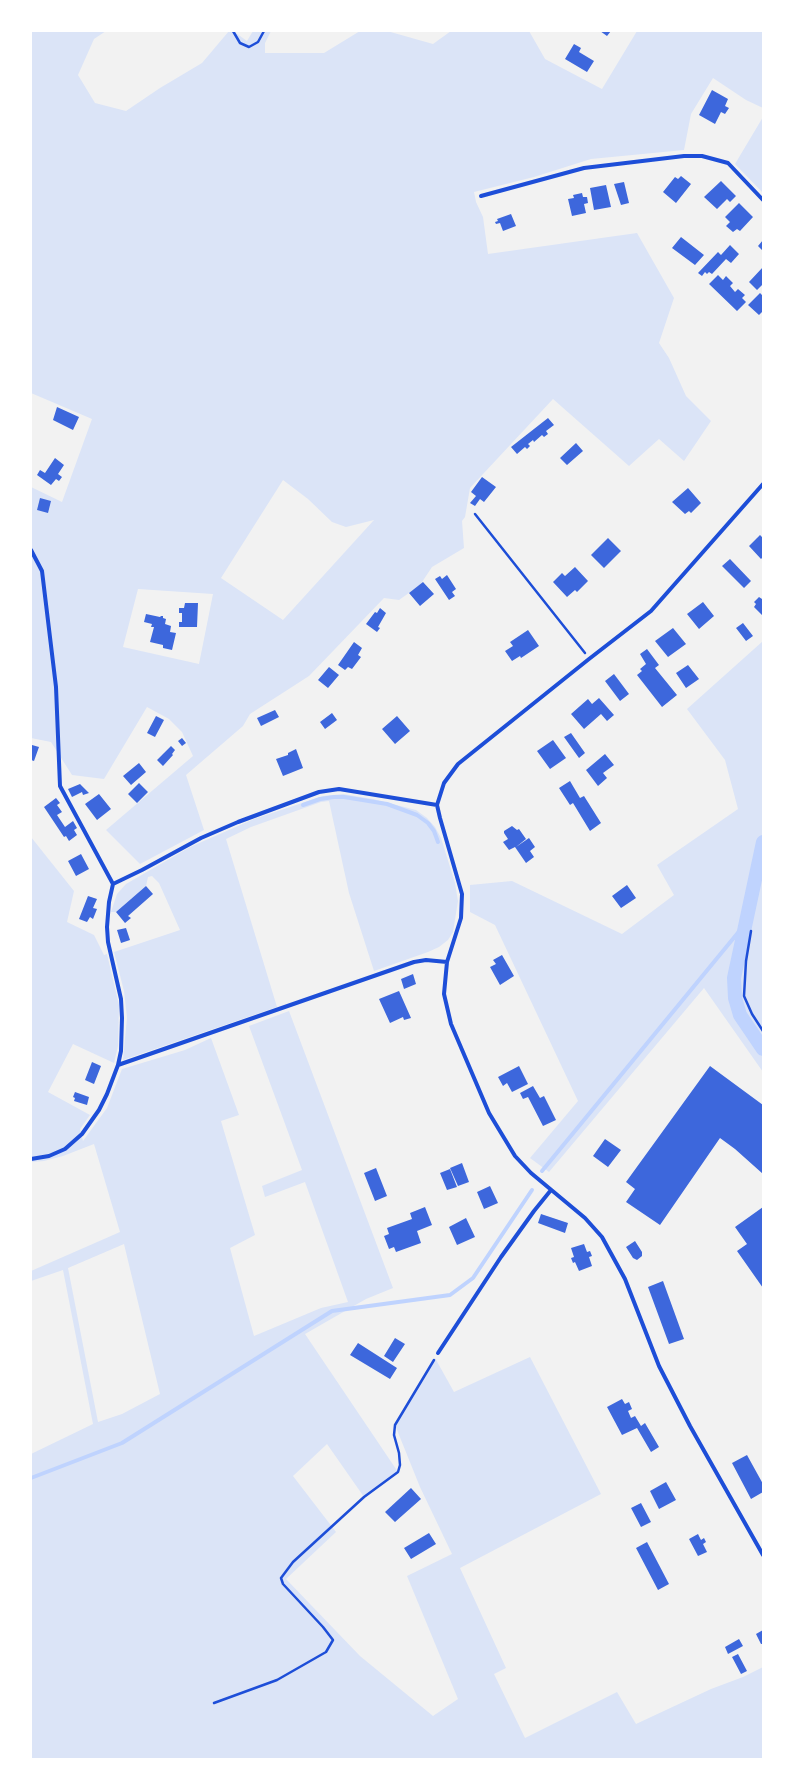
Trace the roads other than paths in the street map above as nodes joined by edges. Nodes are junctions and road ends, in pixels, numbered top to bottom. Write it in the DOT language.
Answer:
graph roads {
  1 [pos="480,196"];
  2 [pos="763,200"];
  3 [pos="763,484"];
  4 [pos="31,550"];
  5 [pos="438,805"];
  6 [pos="114,884"];
  7 [pos="447,962"];
  8 [pos="118,1065"];
  9 [pos="31,1159"];
  10 [pos="552,1190"];
  11 [pos="438,1353"];
  12 [pos="763,1555"];
  1 -- 2 [label="street"];
  3 -- 5 [label="street"];
  4 -- 6 [label="street"];
  5 -- 6 [label="street"];
  5 -- 7 [label="street"];
  6 -- 8 [label="street"];
  7 -- 8 [label="street"];
  7 -- 10 [label="street"];
  8 -- 9 [label="street"];
  10 -- 11 [label="street"];
  10 -- 12 [label="street"];
}
